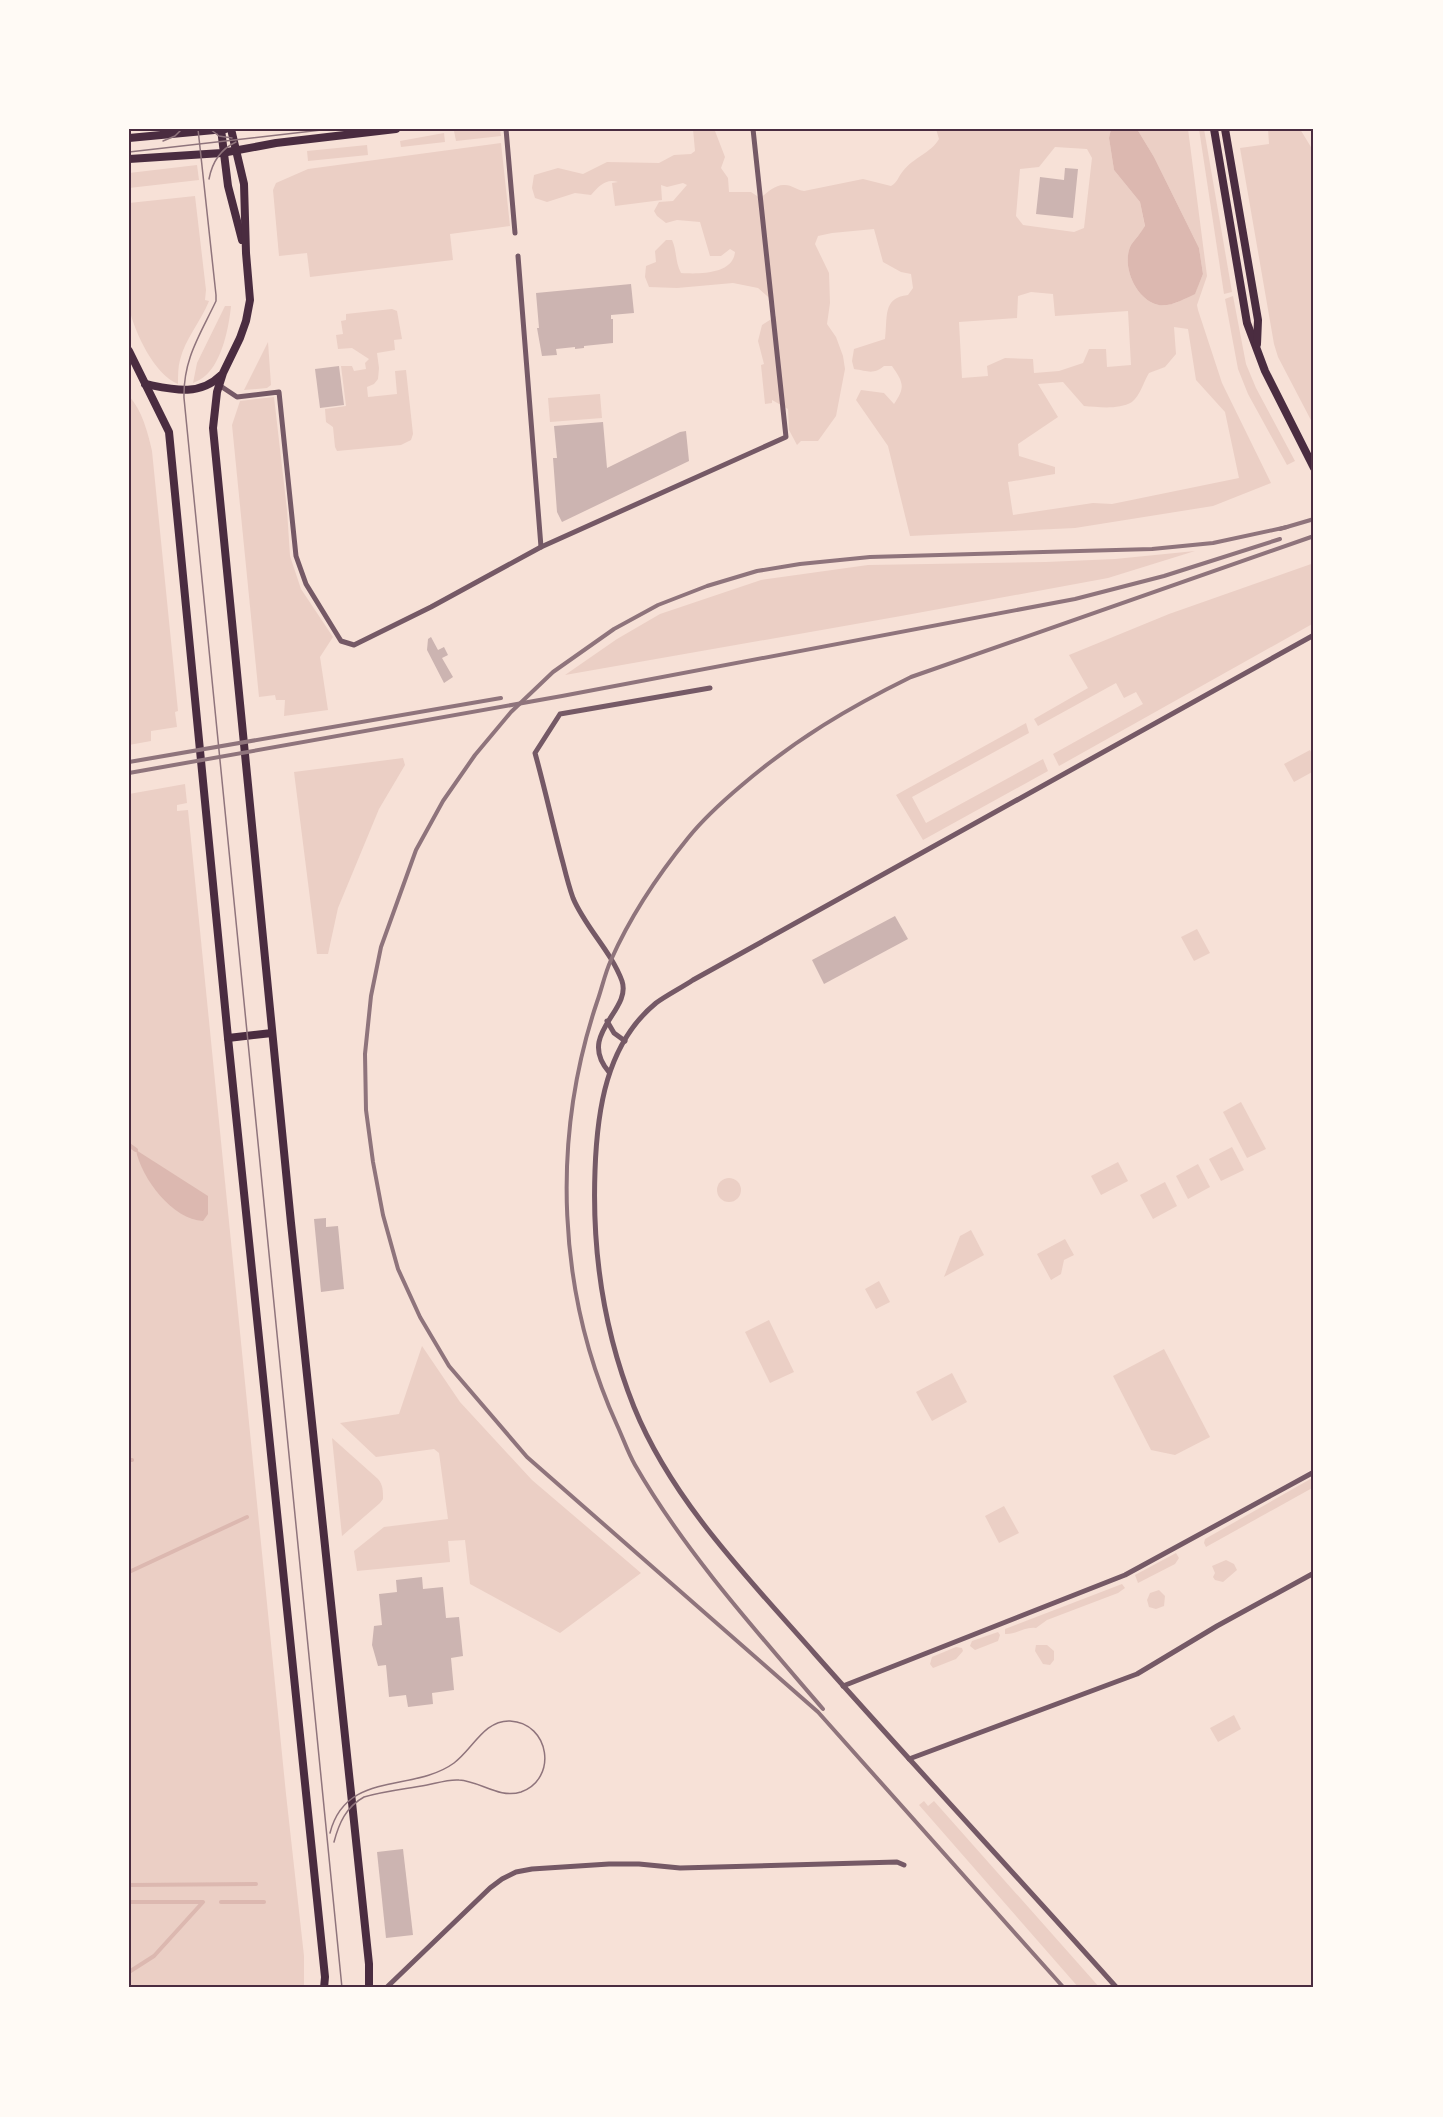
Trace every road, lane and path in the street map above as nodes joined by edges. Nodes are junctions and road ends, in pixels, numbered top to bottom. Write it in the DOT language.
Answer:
graph roads {
  1 [pos="221,129"];
  2 [pos="225,129"];
  3 [pos="231,129"];
  4 [pos="396,129"];
  5 [pos="506,129"];
  6 [pos="753,129"];
  7 [pos="1214,129"];
  8 [pos="1225,129"];
  9 [pos="129,138"];
  10 [pos="238,151"];
  11 [pos="223,153"];
  12 [pos="129,159"];
  13 [pos="515,233"];
  14 [pos="246,253"];
  15 [pos="518,256"];
  16 [pos="1257,346"];
  17 [pos="129,351"];
  18 [pos="223,373"];
  19 [pos="145,384"];
  20 [pos="219,385"];
  21 [pos="1314,468"];
  22 [pos="541,548"];
  23 [pos="1314,635"];
  24 [pos="710,688"];
  25 [pos="607,1021"];
  26 [pos="273,1033"];
  27 [pos="228,1038"];
  28 [pos="625,1041"];
  29 [pos="609,1072"];
  30 [pos="1314,1472"];
  31 [pos="1314,1574"];
  32 [pos="843,1686"];
  33 [pos="909,1759"];
  34 [pos="904,1865"];
  35 [pos="325,1988"];
  36 [pos="369,1988"];
  37 [pos="386,1988"];
  38 [pos="1117,1988"];
  1 -- 2 [label="main road"];
  1 -- 9 [label="main road"];
  1 -- 11 [label="main road"];
  3 -- 10 [label="main road"];
  4 -- 10 [label="main road"];
  5 -- 13 [label="street"];
  6 -- 22 [label="street"];
  7 -- 16 [label="main road"];
  8 -- 16 [label="main road"];
  10 -- 11 [label="main road"];
  10 -- 14 [label="main road"];
  11 -- 12 [label="main road"];
  11 -- 14 [label="main road"];
  14 -- 18 [label="main road"];
  15 -- 22 [label="street"];
  16 -- 21 [label="main road"];
  17 -- 19 [label="main road"];
  18 -- 19 [label="main road"];
  18 -- 20 [label="main road"];
  19 -- 27 [label="main road"];
  20 -- 22 [label="street"];
  20 -- 26 [label="main road"];
  23 -- 28 [label="street"];
  24 -- 25 [label="street"];
  25 -- 28 [label="street"];
  25 -- 29 [label="street"];
  26 -- 27 [label="main road"];
  26 -- 36 [label="main road"];
  27 -- 35 [label="main road"];
  28 -- 29 [label="street"];
  29 -- 32 [label="street"];
  30 -- 32 [label="street"];
  31 -- 33 [label="street"];
  32 -- 33 [label="street"];
  33 -- 38 [label="street"];
  34 -- 37 [label="street"];
}
